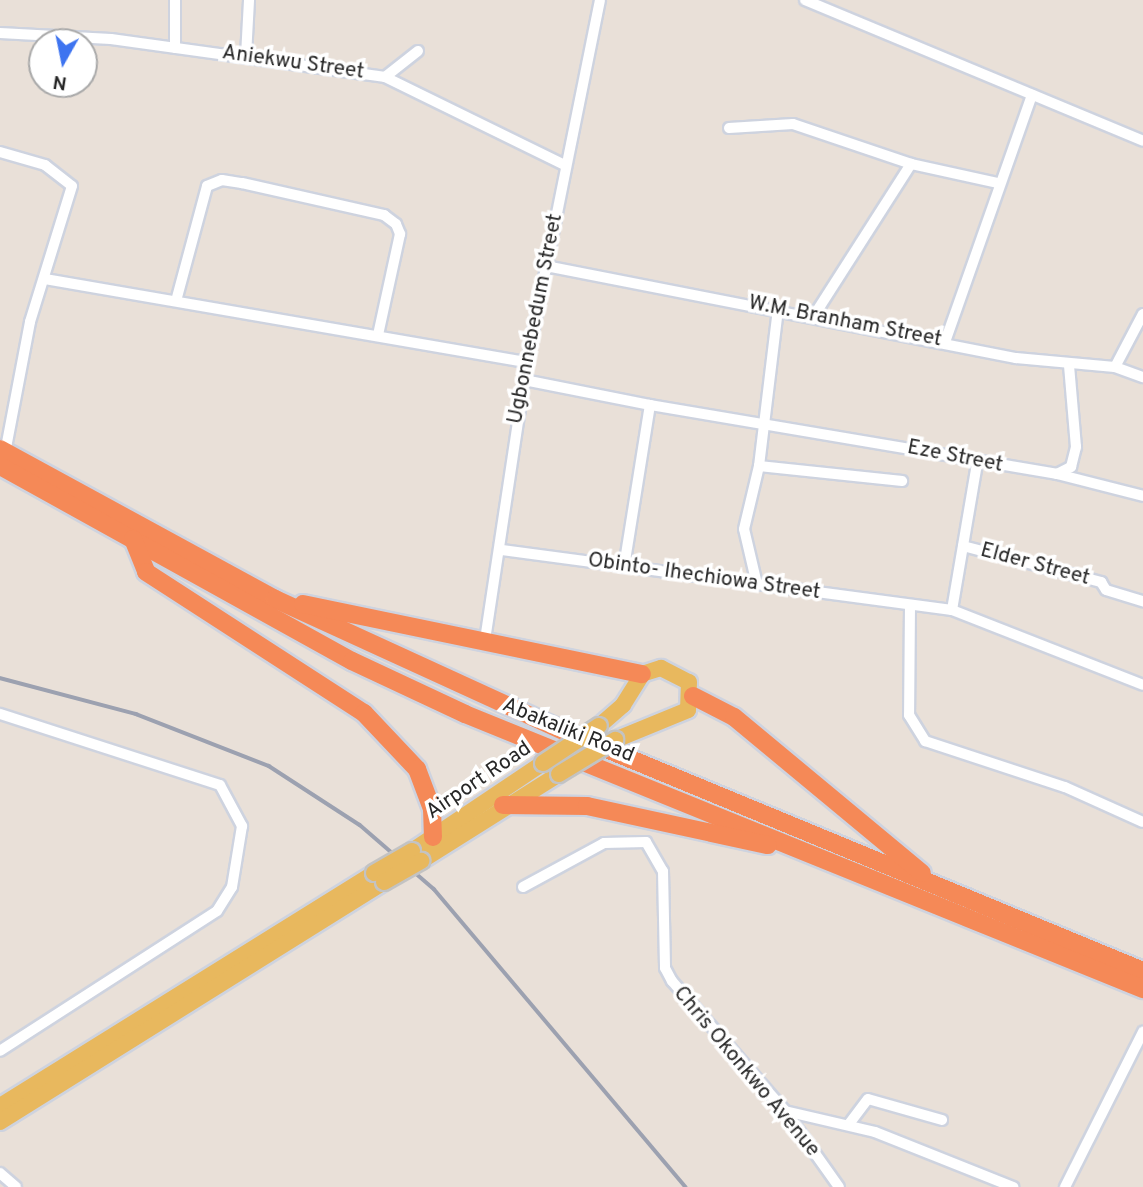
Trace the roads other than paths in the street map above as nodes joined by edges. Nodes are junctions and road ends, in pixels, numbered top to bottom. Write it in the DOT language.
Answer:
graph roads {
  1 [pos="175,0"];
  2 [pos="249,0"];
  3 [pos="600,0"];
  4 [pos="805,0"];
  5 [pos="0,33"];
  6 [pos="175,48"];
  7 [pos="418,51"];
  8 [pos="246,56"];
  9 [pos="385,77"];
  10 [pos="1032,95"];
  11 [pos="729,128"];
  12 [pos="1143,141"];
  13 [pos="0,152"];
  14 [pos="911,164"];
  15 [pos="565,165"];
  16 [pos="998,183"];
  17 [pos="546,266"];
  18 [pos="45,279"];
  19 [pos="176,301"];
  20 [pos="778,309"];
  21 [pos="1143,314"];
  22 [pos="813,317"];
  23 [pos="378,335"];
  24 [pos="945,342"];
  25 [pos="527,362"];
  26 [pos="1069,366"];
  27 [pos="1115,367"];
  28 [pos="1143,377"];
  29 [pos="524,380"];
  30 [pos="650,405"];
  31 [pos="765,428"];
  32 [pos="2,456"];
  33 [pos="977,464"];
  34 [pos="759,466"];
  35 [pos="1057,474"];
  36 [pos="902,481"];
  37 [pos="1143,496"];
  38 [pos="141,525"];
  39 [pos="131,541"];
  40 [pos="963,546"];
  41 [pos="502,550"];
  42 [pos="624,567"];
  43 [pos="756,580"];
  44 [pos="275,599"];
  45 [pos="1143,601"];
  46 [pos="910,606"];
  47 [pos="952,610"];
  48 [pos="485,640"];
  49 [pos="642,674"];
  50 [pos="1143,684"];
  51 [pos="692,696"];
  52 [pos="0,714"];
  53 [pos="503,804"];
  54 [pos="1143,822"];
  55 [pos="433,836"];
  56 [pos="817,855"];
  57 [pos="416,856"];
  58 [pos="379,878"];
  59 [pos="936,884"];
  60 [pos="523,887"];
  61 [pos="1143,971"];
  62 [pos="1143,989"];
  63 [pos="1143,1032"];
  64 [pos="0,1051"];
  65 [pos="0,1106"];
  66 [pos="785,1111"];
  67 [pos="942,1120"];
  68 [pos="0,1122"];
  69 [pos="849,1124"];
  70 [pos="0,1173"];
  71 [pos="16,1187"];
  72 [pos="839,1187"];
  73 [pos="1013,1187"];
  74 [pos="1065,1187"];
  1 -- 6 [label="street"];
  2 -- 8 [label="street"];
  3 -- 15 [label="street, Ugbonnebedum Street"];
  4 -- 10 [label="street"];
  5 -- 6 [label="street, Aniekwu Street"];
  6 -- 8 [label="street, Aniekwu Street"];
  7 -- 9 [label="street"];
  8 -- 9 [label="street, Aniekwu Street"];
  9 -- 15 [label="street, Aniekwu Street"];
  10 -- 12 [label="street"];
  10 -- 16 [label="street"];
  11 -- 14 [label="street"];
  13 -- 18 [label="street"];
  14 -- 16 [label="street"];
  14 -- 22 [label="street"];
  15 -- 17 [label="street, Ugbonnebedum Street"];
  16 -- 24 [label="street"];
  17 -- 20 [label="street, W.M. Branham Street"];
  17 -- 25 [label="street, Ugbonnebedum Street"];
  18 -- 19 [label="street"];
  18 -- 32 [label="street"];
  19 -- 23 [label="street"];
  19 -- 23 [label="street"];
  20 -- 22 [label="street, W.M. Branham Street"];
  20 -- 31 [label="street"];
  21 -- 27 [label="street"];
  22 -- 24 [label="street, W.M. Branham Street"];
  23 -- 25 [label="street"];
  24 -- 26 [label="street, W.M. Branham Street"];
  25 -- 29 [label="street, Ugbonnebedum Street"];
  26 -- 27 [label="street, W.M. Branham Street"];
  26 -- 35 [label="street"];
  27 -- 28 [label="street, W.M. Branham Street"];
  29 -- 30 [label="street, Eze Street"];
  29 -- 41 [label="street, Ugbonnebedum Street"];
  30 -- 31 [label="street, Eze Street"];
  30 -- 42 [label="street"];
  31 -- 33 [label="street, Eze Street"];
  31 -- 34 [label="street"];
  32 -- 38 [label="highway, Abakaliki Road"];
  32 -- 39 [label="highway, Abakaliki Road"];
  33 -- 35 [label="street, Eze Street"];
  33 -- 40 [label="street"];
  34 -- 36 [label="street"];
  34 -- 43 [label="street"];
  35 -- 37 [label="street, Eze Street"];
  38 -- 39 [label="highway"];
  38 -- 44 [label="highway, Abakaliki Road"];
  39 -- 55 [label="highway"];
  39 -- 56 [label="highway, Abakaliki Road"];
  40 -- 45 [label="street, Elder Street"];
  40 -- 47 [label="street"];
  41 -- 42 [label="street, Obinto- Ihechiowa Street"];
  41 -- 48 [label="street, Ugbonnebedum Street"];
  42 -- 43 [label="street, Obinto- Ihechiowa Street"];
  43 -- 46 [label="street, Obinto- Ihechiowa Street"];
  44 -- 48 [label="highway"];
  44 -- 59 [label="highway, Abakaliki Road"];
  46 -- 47 [label="street, Obinto- Ihechiowa Street"];
  46 -- 54 [label="street"];
  47 -- 50 [label="street, Obinto- Ihechiowa Street"];
  48 -- 49 [label="highway"];
  49 -- 51 [label="main road"];
  49 -- 55 [label="main road, Airport Road, bridge"];
  51 -- 53 [label="main road, Airport Road, bridge"];
  51 -- 59 [label="highway"];
  52 -- 64 [label="street"];
  53 -- 56 [label="highway"];
  53 -- 57 [label="main road, Airport Road"];
  55 -- 57 [label="main road, Airport Road"];
  56 -- 62 [label="highway, Abakaliki Road"];
  57 -- 58 [label="main road, Airport Road, bridge"];
  58 -- 65 [label="main road, Airport Road"];
  58 -- 68 [label="main road, Airport Road"];
  59 -- 61 [label="highway, Abakaliki Road"];
  60 -- 66 [label="street, Chris Okonkwo Avenue"];
  63 -- 74 [label="street"];
  66 -- 69 [label="street"];
  66 -- 72 [label="street, Chris Okonkwo Avenue"];
  67 -- 69 [label="street"];
  69 -- 73 [label="street"];
  70 -- 71 [label="street"];
}
